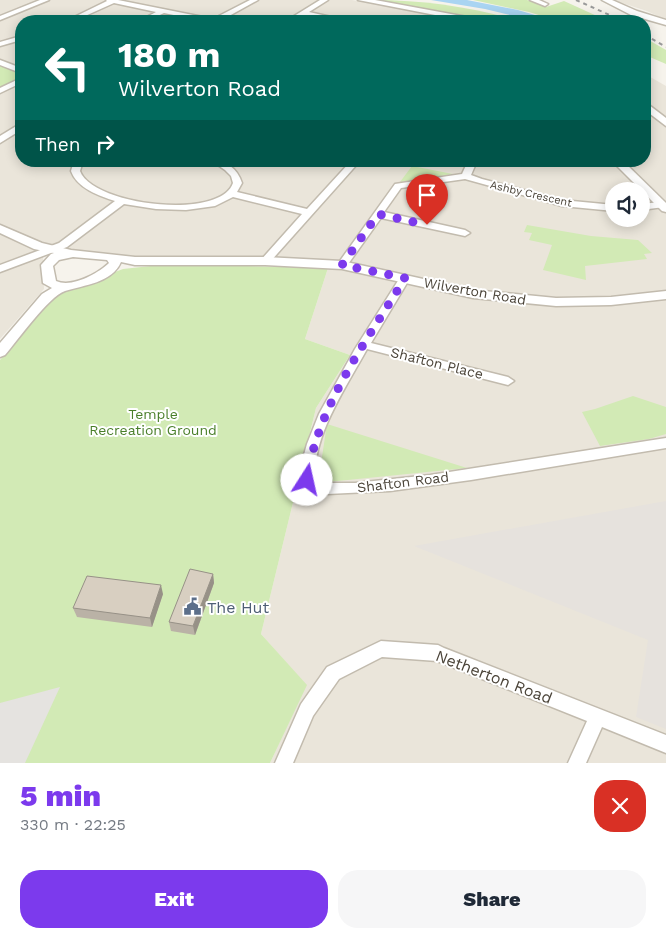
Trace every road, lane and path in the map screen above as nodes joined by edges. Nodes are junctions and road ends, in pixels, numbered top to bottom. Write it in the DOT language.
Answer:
graph roads {
  1 [pos="46,0"];
  2 [pos="113,0"];
  3 [pos="238,0"];
  4 [pos="324,0"];
  5 [pos="362,0"];
  6 [pos="533,0"];
  7 [pos="606,0"];
  8 [pos="252,1"];
  9 [pos="545,4"];
  10 [pos="162,11"];
  11 [pos="303,13"];
  12 [pos="82,15"];
  13 [pos="154,15"];
  14 [pos="182,15"];
  15 [pos="226,15"];
  16 [pos="300,15"];
  17 [pos="314,15"];
  18 [pos="429,15"];
  19 [pos="640,15"];
  20 [pos="0,18"];
  21 [pos="651,18"];
  22 [pos="666,23"];
  23 [pos="15,40"];
  24 [pos="0,44"];
  25 [pos="0,62"];
  26 [pos="15,68"];
  27 [pos="15,83"];
  28 [pos="0,91"];
  29 [pos="651,111"];
  30 [pos="666,123"];
  31 [pos="15,131"];
  32 [pos="0,140"];
  33 [pos="77,167"];
  34 [pos="227,167"];
  35 [pos="350,167"];
  36 [pos="470,167"];
  37 [pos="623,167"];
  38 [pos="466,176"];
  39 [pos="232,194"];
  40 [pos="122,200"];
  41 [pos="650,206"];
  42 [pos="605,207"];
  43 [pos="664,207"];
  44 [pos="309,213"];
  45 [pos="378,214"];
  46 [pos="0,229"];
  47 [pos="465,233"];
  48 [pos="46,253"];
  49 [pos="265,261"];
  50 [pos="112,263"];
  51 [pos="342,265"];
  52 [pos="0,269"];
  53 [pos="405,278"];
  54 [pos="53,289"];
  55 [pos="666,295"];
  56 [pos="365,345"];
  57 [pos="0,352"];
  58 [pos="508,381"];
  59 [pos="666,443"];
  60 [pos="597,718"];
  61 [pos="666,744"];
  62 [pos="284,763"];
  63 [pos="577,763"];
  1 -- 20 [label="street"];
  2 -- 10 [label="street"];
  2 -- 12 [label="street"];
  3 -- 8 [label="street"];
  4 -- 11 [label="street"];
  5 -- 18 [label="street"];
  6 -- 9 [label="street"];
  7 -- 19 [label="street"];
  8 -- 15 [label="street"];
  10 -- 13 [label="street"];
  10 -- 14 [label="street"];
  11 -- 16 [label="street"];
  11 -- 17 [label="street"];
  21 -- 22 [label="street"];
  23 -- 24 [label="street"];
  25 -- 26 [label="street"];
  27 -- 28 [label="street"];
  29 -- 30 [label="street"];
  31 -- 32 [label="street"];
  33 -- 40 [label="street"];
  34 -- 39 [label="street"];
  35 -- 44 [label="street"];
  36 -- 38 [label="street"];
  37 -- 43 [label="street"];
  38 -- 42 [label="street, Ashby Crescent"];
  38 -- 45 [label="street"];
  39 -- 40 [label="street"];
  39 -- 44 [label="street"];
  40 -- 48 [label="street"];
  41 -- 43 [label="street"];
  44 -- 49 [label="street"];
  45 -- 47 [label="street"];
  45 -- 51 [label="street"];
  46 -- 48 [label="street"];
  48 -- 50 [label="street"];
  48 -- 52 [label="street"];
  48 -- 54 [label="street"];
  49 -- 50 [label="street, Wilverton Road"];
  49 -- 51 [label="street, Wilverton Road"];
  50 -- 54 [label="street, Wilverton Road"];
  51 -- 53 [label="street, Wilverton Road"];
  53 -- 55 [label="street, Wilverton Road"];
  53 -- 56 [label="street, Shafton Road"];
  54 -- 57 [label="street"];
  56 -- 58 [label="street, Shafton Place"];
  56 -- 59 [label="street, Shafton Road"];
  60 -- 61 [label="street, Netherton Road"];
  60 -- 62 [label="street, Netherton Road"];
  60 -- 63 [label="street"];
}
